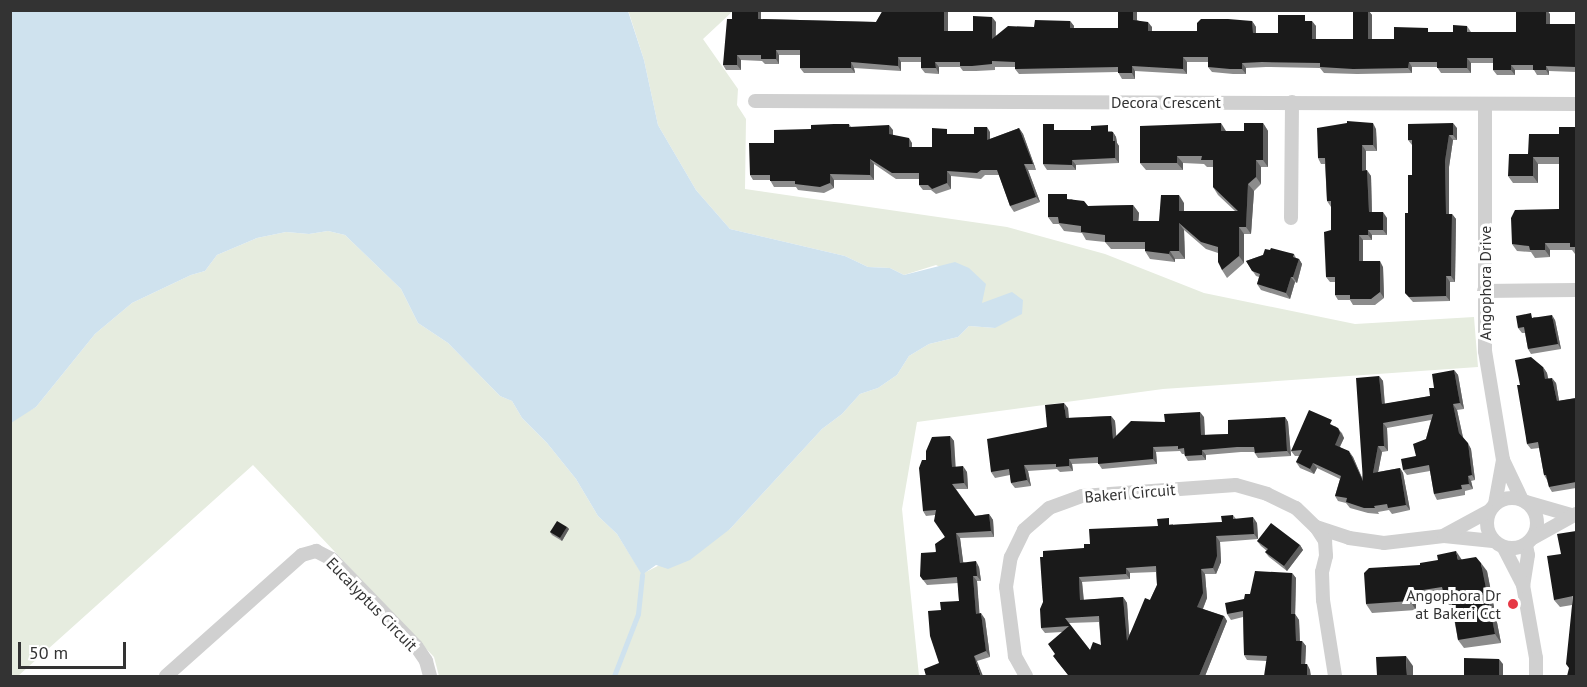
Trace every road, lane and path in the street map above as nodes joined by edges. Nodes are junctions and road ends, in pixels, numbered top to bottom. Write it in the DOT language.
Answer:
graph roads {
  1 [pos="755,101"];
  2 [pos="1292,102"];
  3 [pos="1485,104"];
  4 [pos="1576,104"];
  5 [pos="1291,218"];
  6 [pos="1484,291"];
  7 [pos="1576,291"];
  8 [pos="1503,460"];
  9 [pos="1524,501"];
  10 [pos="1492,507"];
  11 [pos="1574,514"];
  12 [pos="1316,527"];
  13 [pos="1444,536"];
  14 [pos="1530,542"];
  15 [pos="1498,545"];
  16 [pos="1523,585"];
  17 [pos="166,676"];
  18 [pos="430,676"];
  19 [pos="1026,676"];
  20 [pos="1335,676"];
  21 [pos="1536,676"];
  1 -- 2 [label="street, Decora Crescent"];
  2 -- 3 [label="street, Decora Crescent"];
  2 -- 5 [label="street"];
  3 -- 4 [label="street, Decora Crescent"];
  3 -- 6 [label="street, Angophora Drive"];
  6 -- 7 [label="street"];
  6 -- 8 [label="street, Angophora Drive"];
  8 -- 9 [label="street, Angophora Drive"];
  8 -- 10 [label="street, Angophora Drive"];
  9 -- 10 [label="street"];
  9 -- 11 [label="street"];
  9 -- 14 [label="street"];
  10 -- 13 [label="street, Bakeri Circuit"];
  10 -- 15 [label="street"];
  11 -- 14 [label="street"];
  12 -- 13 [label="street, Bakeri Circuit"];
  12 -- 19 [label="street, Bakeri Circuit"];
  12 -- 20 [label="street"];
  13 -- 15 [label="street, Bakeri Circuit"];
  14 -- 15 [label="street"];
  14 -- 16 [label="street"];
  15 -- 16 [label="street"];
  16 -- 21 [label="street"];
  17 -- 18 [label="street, Eucalyptus Circuit"];
}
